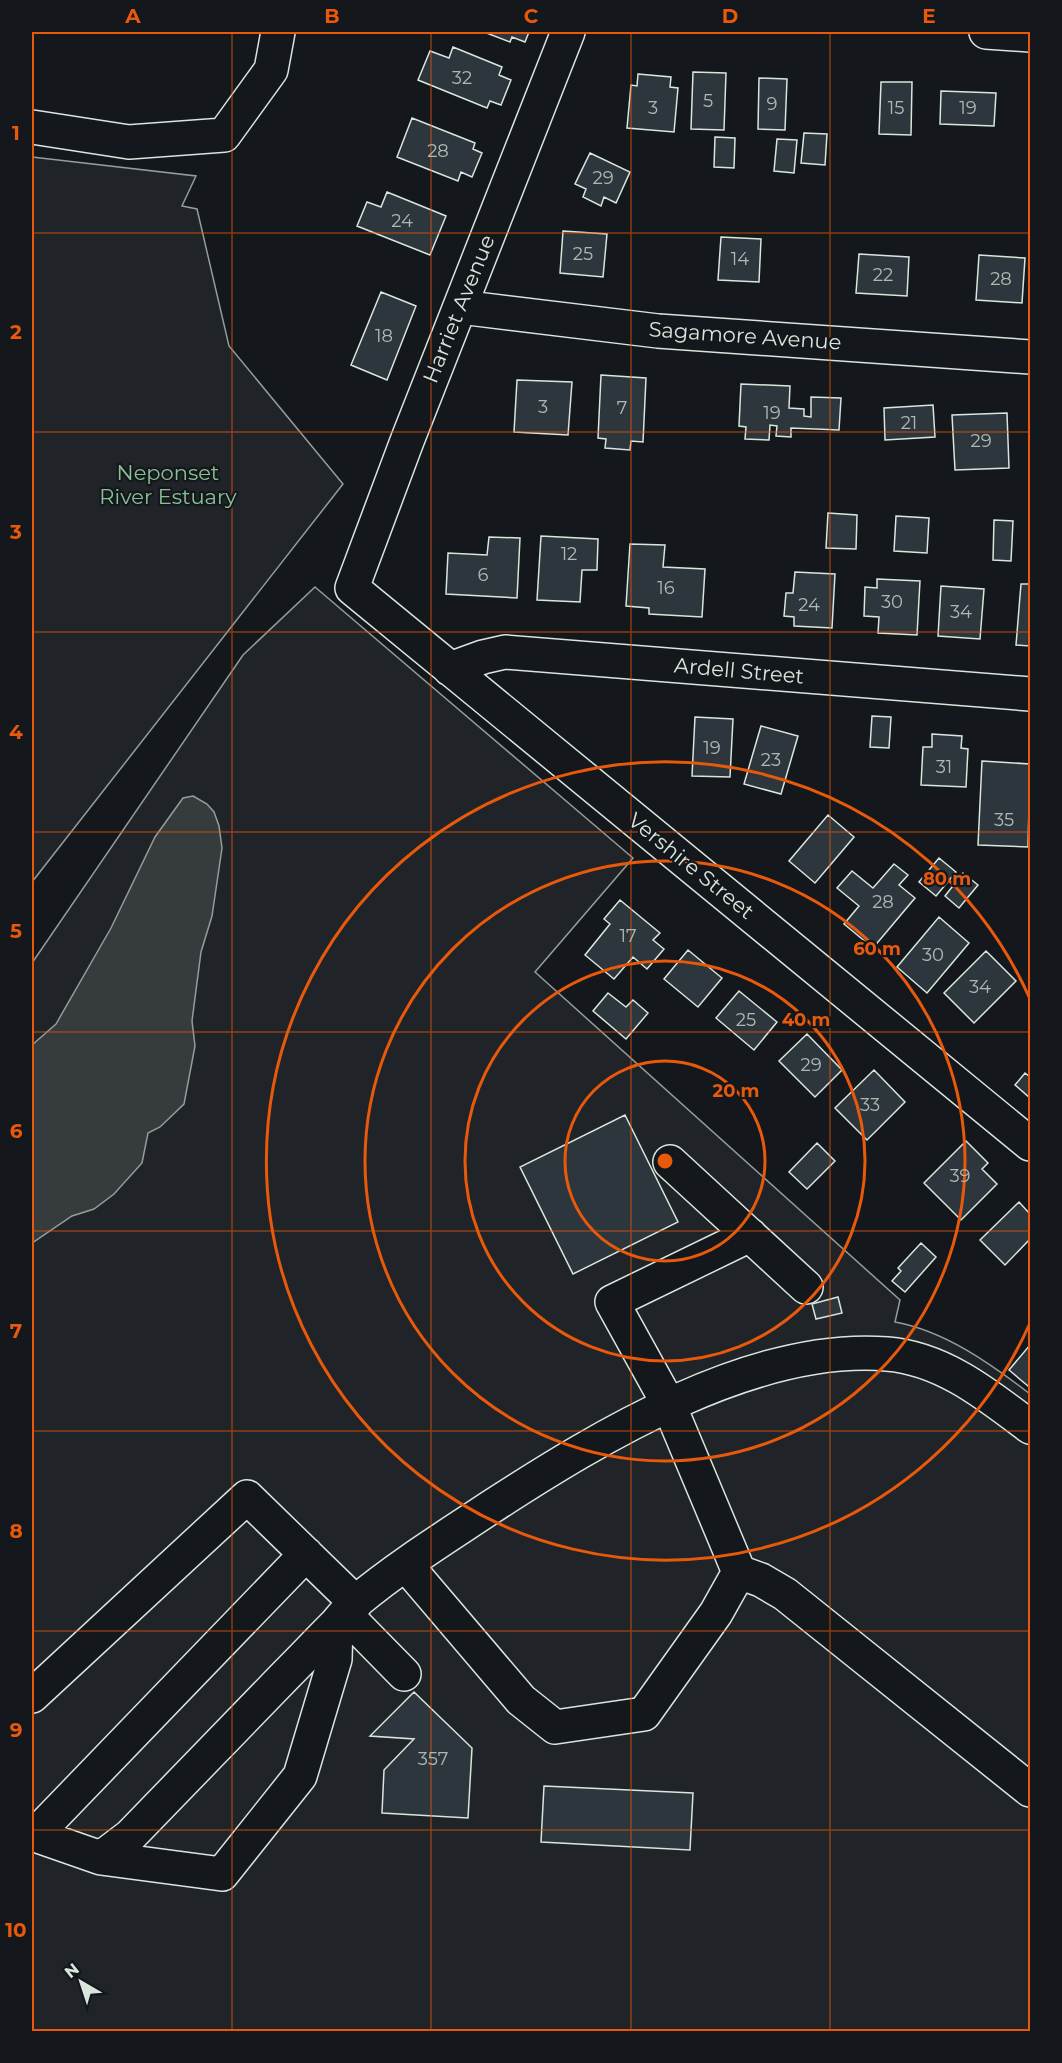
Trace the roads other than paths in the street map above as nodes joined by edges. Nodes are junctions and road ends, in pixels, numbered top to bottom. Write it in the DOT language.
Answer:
graph roads {
  1 [pos="278,32"];
  2 [pos="568,32"];
  3 [pos="986,32"];
  4 [pos="1030,35"];
  5 [pos="32,127"];
  6 [pos="460,307"];
  7 [pos="1030,357"];
  8 [pos="352,588"];
  9 [pos="450,669"];
  10 [pos="1030,694"];
  11 [pos="1030,1144"];
  12 [pos="670,1162"];
  13 [pos="750,1235"];
  14 [pos="806,1287"];
  15 [pos="669,1406"];
  16 [pos="1030,1427"];
  17 [pos="306,1554"];
  18 [pos="406,1565"];
  19 [pos="738,1572"];
  20 [pos="346,1613"];
  21 [pos="404,1674"];
  22 [pos="32,1696"];
  23 [pos="1030,1790"];
  24 [pos="33,1834"];
  25 [pos="101,1858"];
  1 -- 5 [label="street"];
  2 -- 6 [label="street, Harriet Avenue"];
  3 -- 4 [label="street"];
  6 -- 7 [label="street, Sagamore Avenue"];
  6 -- 8 [label="street, Harriet Avenue"];
  8 -- 9 [label="street, Vershire Street"];
  9 -- 10 [label="street, Ardell Street"];
  9 -- 11 [label="street, Vershire Street"];
  12 -- 13 [label="street"];
  13 -- 14 [label="street"];
  13 -- 15 [label="street"];
  15 -- 16 [label="street"];
  15 -- 18 [label="street"];
  15 -- 19 [label="street"];
  17 -- 20 [label="street"];
  17 -- 22 [label="street"];
  17 -- 24 [label="street"];
  18 -- 19 [label="street"];
  18 -- 20 [label="street"];
  19 -- 23 [label="street"];
  20 -- 21 [label="street"];
  20 -- 25 [label="street"];
  20 -- 25 [label="street"];
  24 -- 25 [label="street"];
}
